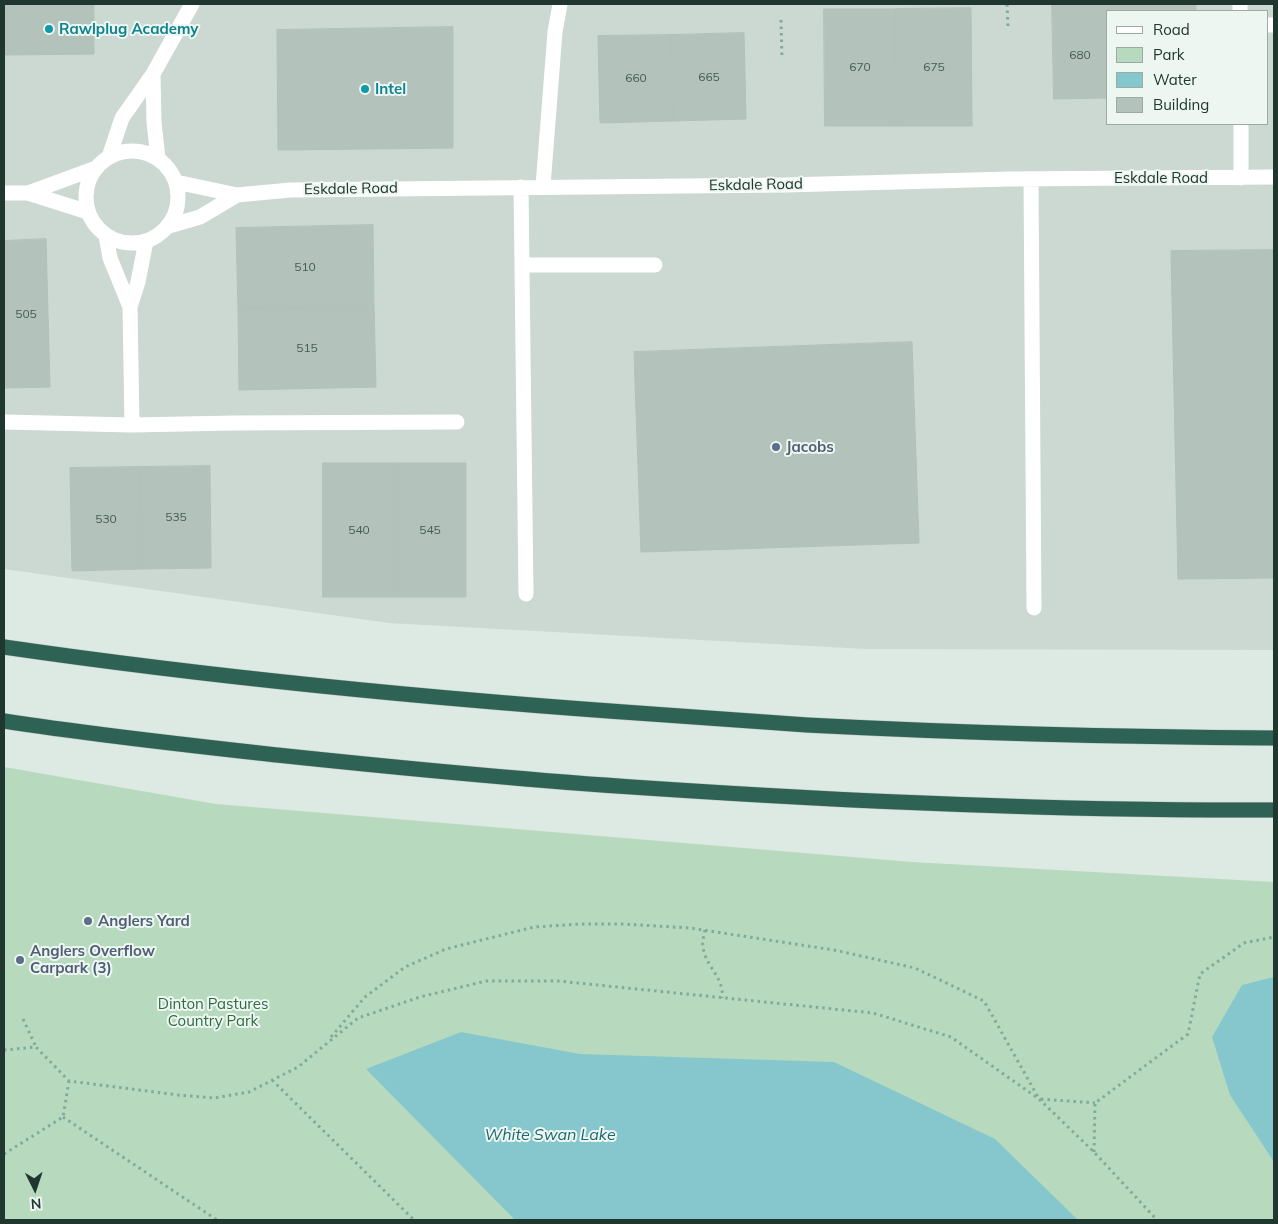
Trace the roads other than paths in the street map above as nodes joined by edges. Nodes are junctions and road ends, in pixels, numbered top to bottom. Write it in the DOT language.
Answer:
graph roads {
  1 [pos="192,4"];
  2 [pos="560,4"];
  3 [pos="153,74"];
  4 [pos="1241,125"];
  5 [pos="109,157"];
  6 [pos="158,158"];
  7 [pos="96,168"];
  8 [pos="1274,177"];
  9 [pos="1241,178"];
  10 [pos="1032,179"];
  11 [pos="176,182"];
  12 [pos="543,186"];
  13 [pos="521,187"];
  14 [pos="4,193"];
  15 [pos="28,193"];
  16 [pos="237,195"];
  17 [pos="88,212"];
  18 [pos="169,226"];
  19 [pos="106,236"];
  20 [pos="146,241"];
  21 [pos="522,265"];
  22 [pos="654,265"];
  23 [pos="130,308"];
  24 [pos="4,422"];
  25 [pos="457,422"];
  26 [pos="132,425"];
  27 [pos="526,594"];
  28 [pos="1034,608"];
  29 [pos="4,647"];
  30 [pos="4,721"];
  31 [pos="1274,738"];
  32 [pos="1274,810"];
  1 -- 3 [label="street"];
  2 -- 12 [label="street"];
  3 -- 5 [label="street"];
  3 -- 6 [label="street"];
  4 -- 9 [label="street"];
  5 -- 6 [label="street"];
  5 -- 7 [label="street"];
  6 -- 11 [label="street"];
  7 -- 15 [label="street"];
  7 -- 17 [label="street"];
  8 -- 9 [label="street, Eskdale Road"];
  9 -- 10 [label="street, Eskdale Road"];
  10 -- 12 [label="street, Eskdale Road"];
  10 -- 28 [label="street"];
  11 -- 16 [label="street"];
  11 -- 18 [label="street"];
  12 -- 13 [label="street, Eskdale Road"];
  13 -- 16 [label="street, Eskdale Road"];
  13 -- 21 [label="street"];
  14 -- 15 [label="street"];
  15 -- 17 [label="street"];
  16 -- 18 [label="street"];
  17 -- 19 [label="street"];
  18 -- 20 [label="street"];
  19 -- 20 [label="street"];
  19 -- 23 [label="street"];
  20 -- 23 [label="street"];
  21 -- 22 [label="street"];
  21 -- 27 [label="street"];
  23 -- 26 [label="street"];
  24 -- 26 [label="street"];
  25 -- 26 [label="street"];
  29 -- 31 [label="highway"];
  30 -- 32 [label="highway"];
}
